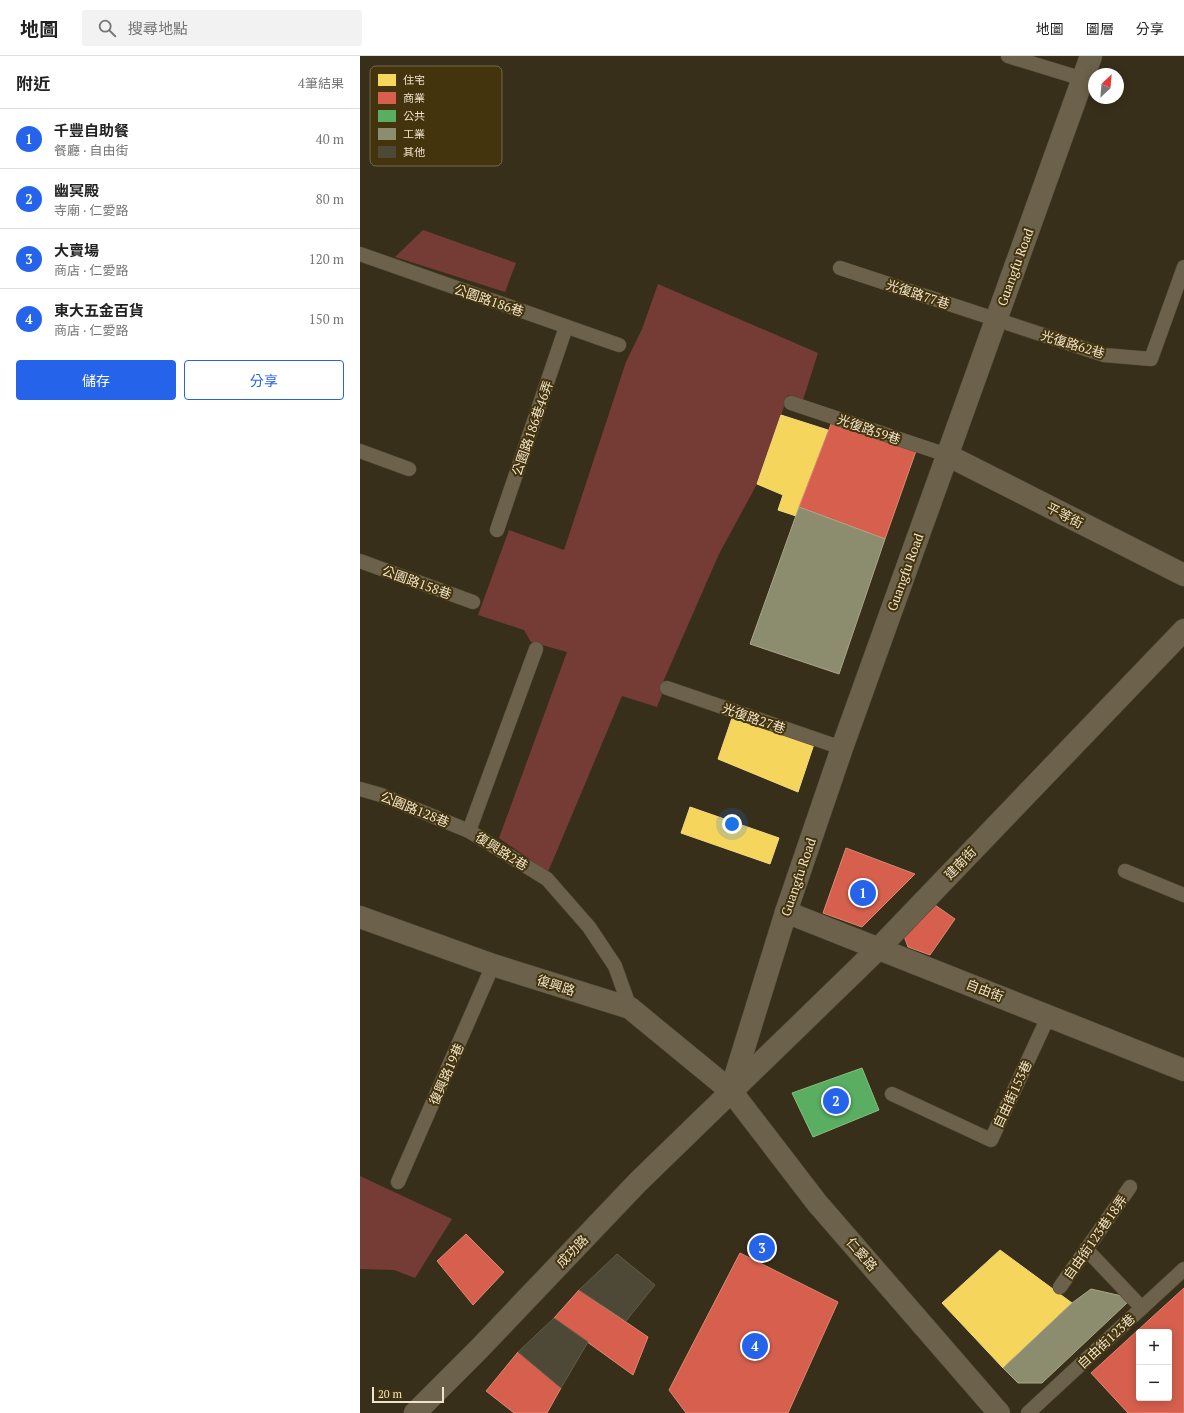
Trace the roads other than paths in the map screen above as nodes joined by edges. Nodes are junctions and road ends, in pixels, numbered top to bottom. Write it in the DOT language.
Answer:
graph roads {
  1 [pos="1008,56"];
  2 [pos="1091,56"];
  3 [pos="1083,79"];
  4 [pos="360,254"];
  5 [pos="1184,267"];
  6 [pos="840,268"];
  7 [pos="995,320"];
  8 [pos="566,327"];
  9 [pos="619,346"];
  10 [pos="791,403"];
  11 [pos="360,451"];
  12 [pos="946,455"];
  13 [pos="409,469"];
  14 [pos="497,530"];
  15 [pos="360,562"];
  16 [pos="1184,575"];
  17 [pos="473,602"];
  18 [pos="1184,630"];
  19 [pos="536,649"];
  20 [pos="666,688"];
  21 [pos="842,748"];
  22 [pos="360,789"];
  23 [pos="469,831"];
  24 [pos="1125,871"];
  25 [pos="1184,894"];
  26 [pos="786,912"];
  27 [pos="360,917"];
  28 [pos="878,949"];
  29 [pos="494,965"];
  30 [pos="630,1008"];
  31 [pos="1049,1015"];
  32 [pos="1183,1068"];
  33 [pos="731,1091"];
  34 [pos="892,1094"];
  35 [pos="398,1182"];
  36 [pos="1130,1187"];
  37 [pos="1086,1249"];
  38 [pos="1184,1269"];
  39 [pos="1060,1287"];
  40 [pos="1142,1308"];
  41 [pos="415,1413"];
  42 [pos="999,1413"];
  43 [pos="1028,1413"];
  1 -- 3 [label="lane"];
  2 -- 3 [label="street, Guangfu Road"];
  3 -- 7 [label="street, Guangfu Road"];
  4 -- 8 [label="lane, 公園路186巷"];
  5 -- 7 [label="lane, 光復路62巷"];
  6 -- 7 [label="lane, 光復路77巷"];
  7 -- 12 [label="street, Guangfu Road"];
  8 -- 9 [label="lane, 公園路186巷"];
  8 -- 14 [label="lane, 公園路186巷46弄"];
  10 -- 12 [label="lane, 光復路59巷"];
  11 -- 13 [label="lane"];
  12 -- 16 [label="street, 平等街"];
  12 -- 21 [label="street, Guangfu Road"];
  15 -- 17 [label="lane, 公園路158巷"];
  18 -- 28 [label="street, 建南街"];
  19 -- 23 [label="lane, 復興路2巷"];
  20 -- 21 [label="lane, 光復路27巷"];
  21 -- 26 [label="street, Guangfu Road"];
  22 -- 23 [label="lane, 公園路128巷"];
  23 -- 30 [label="lane, 復興路2巷"];
  24 -- 25 [label="lane"];
  26 -- 28 [label="street, 自由街"];
  26 -- 33 [label="street, Guangfu Road"];
  27 -- 29 [label="street, 復興路"];
  28 -- 31 [label="street, 自由街"];
  28 -- 33 [label="street, 建南街"];
  29 -- 30 [label="street, 復興路"];
  29 -- 35 [label="lane, 復興路19巷"];
  30 -- 33 [label="street, 復興路"];
  31 -- 32 [label="street, 自由街"];
  31 -- 34 [label="lane, 自由街153巷"];
  33 -- 41 [label="street, 成功路"];
  33 -- 42 [label="street, 仁愛路"];
  36 -- 37 [label="lane, 自由街123巷18弄"];
  37 -- 39 [label="lane, 自由街123巷18弄"];
  37 -- 40 [label="lane"];
  38 -- 40 [label="lane, 自由街123巷"];
  40 -- 43 [label="lane, 自由街123巷"];
}
